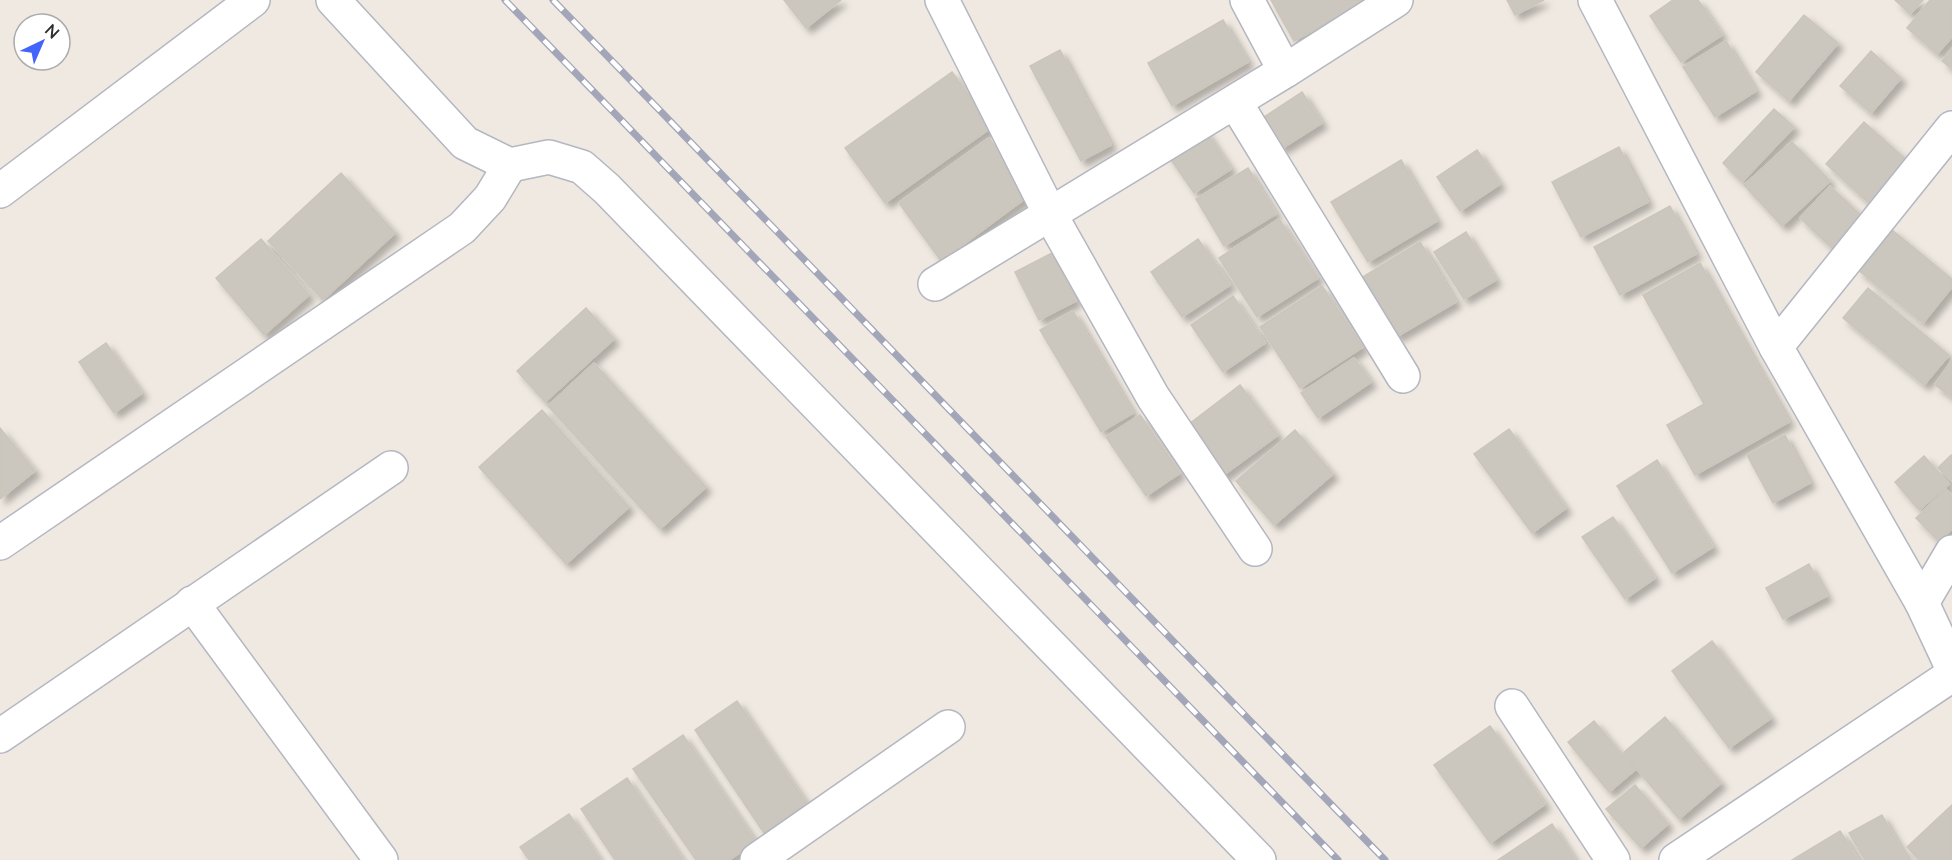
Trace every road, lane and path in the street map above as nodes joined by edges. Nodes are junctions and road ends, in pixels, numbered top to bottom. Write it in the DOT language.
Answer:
graph roads {
  1 [pos="253,0"];
  2 [pos="333,0"];
  3 [pos="942,0"];
  4 [pos="1247,0"];
  5 [pos="1396,0"];
  6 [pos="1595,0"];
  7 [pos="1286,71"];
  8 [pos="1235,102"];
  9 [pos="1952,128"];
  10 [pos="510,165"];
  11 [pos="0,191"];
  12 [pos="1051,214"];
  13 [pos="935,284"];
  14 [pos="1776,347"];
  15 [pos="1404,376"];
  16 [pos="391,468"];
  17 [pos="0,543"];
  18 [pos="1255,549"];
  19 [pos="1952,552"];
  20 [pos="192,603"];
  21 [pos="1922,603"];
  22 [pos="1952,667"];
  23 [pos="1952,675"];
  24 [pos="1512,706"];
  25 [pos="948,727"];
  26 [pos="0,736"];
  27 [pos="381,860"];
  28 [pos="757,860"];
  29 [pos="1259,860"];
  30 [pos="1613,860"];
  31 [pos="1676,860"];
  1 -- 11 [label="street"];
  2 -- 10 [label="street"];
  3 -- 12 [label="street"];
  4 -- 7 [label="street"];
  5 -- 7 [label="street"];
  6 -- 14 [label="street"];
  7 -- 8 [label="street"];
  8 -- 12 [label="street"];
  8 -- 15 [label="street"];
  9 -- 14 [label="street"];
  10 -- 17 [label="street"];
  10 -- 29 [label="street"];
  12 -- 13 [label="street"];
  12 -- 18 [label="street"];
  14 -- 21 [label="street"];
  16 -- 20 [label="street"];
  19 -- 21 [label="street"];
  20 -- 26 [label="street"];
  20 -- 27 [label="street"];
  21 -- 22 [label="street"];
  23 -- 31 [label="street"];
  24 -- 30 [label="street"];
  25 -- 28 [label="street"];
}
